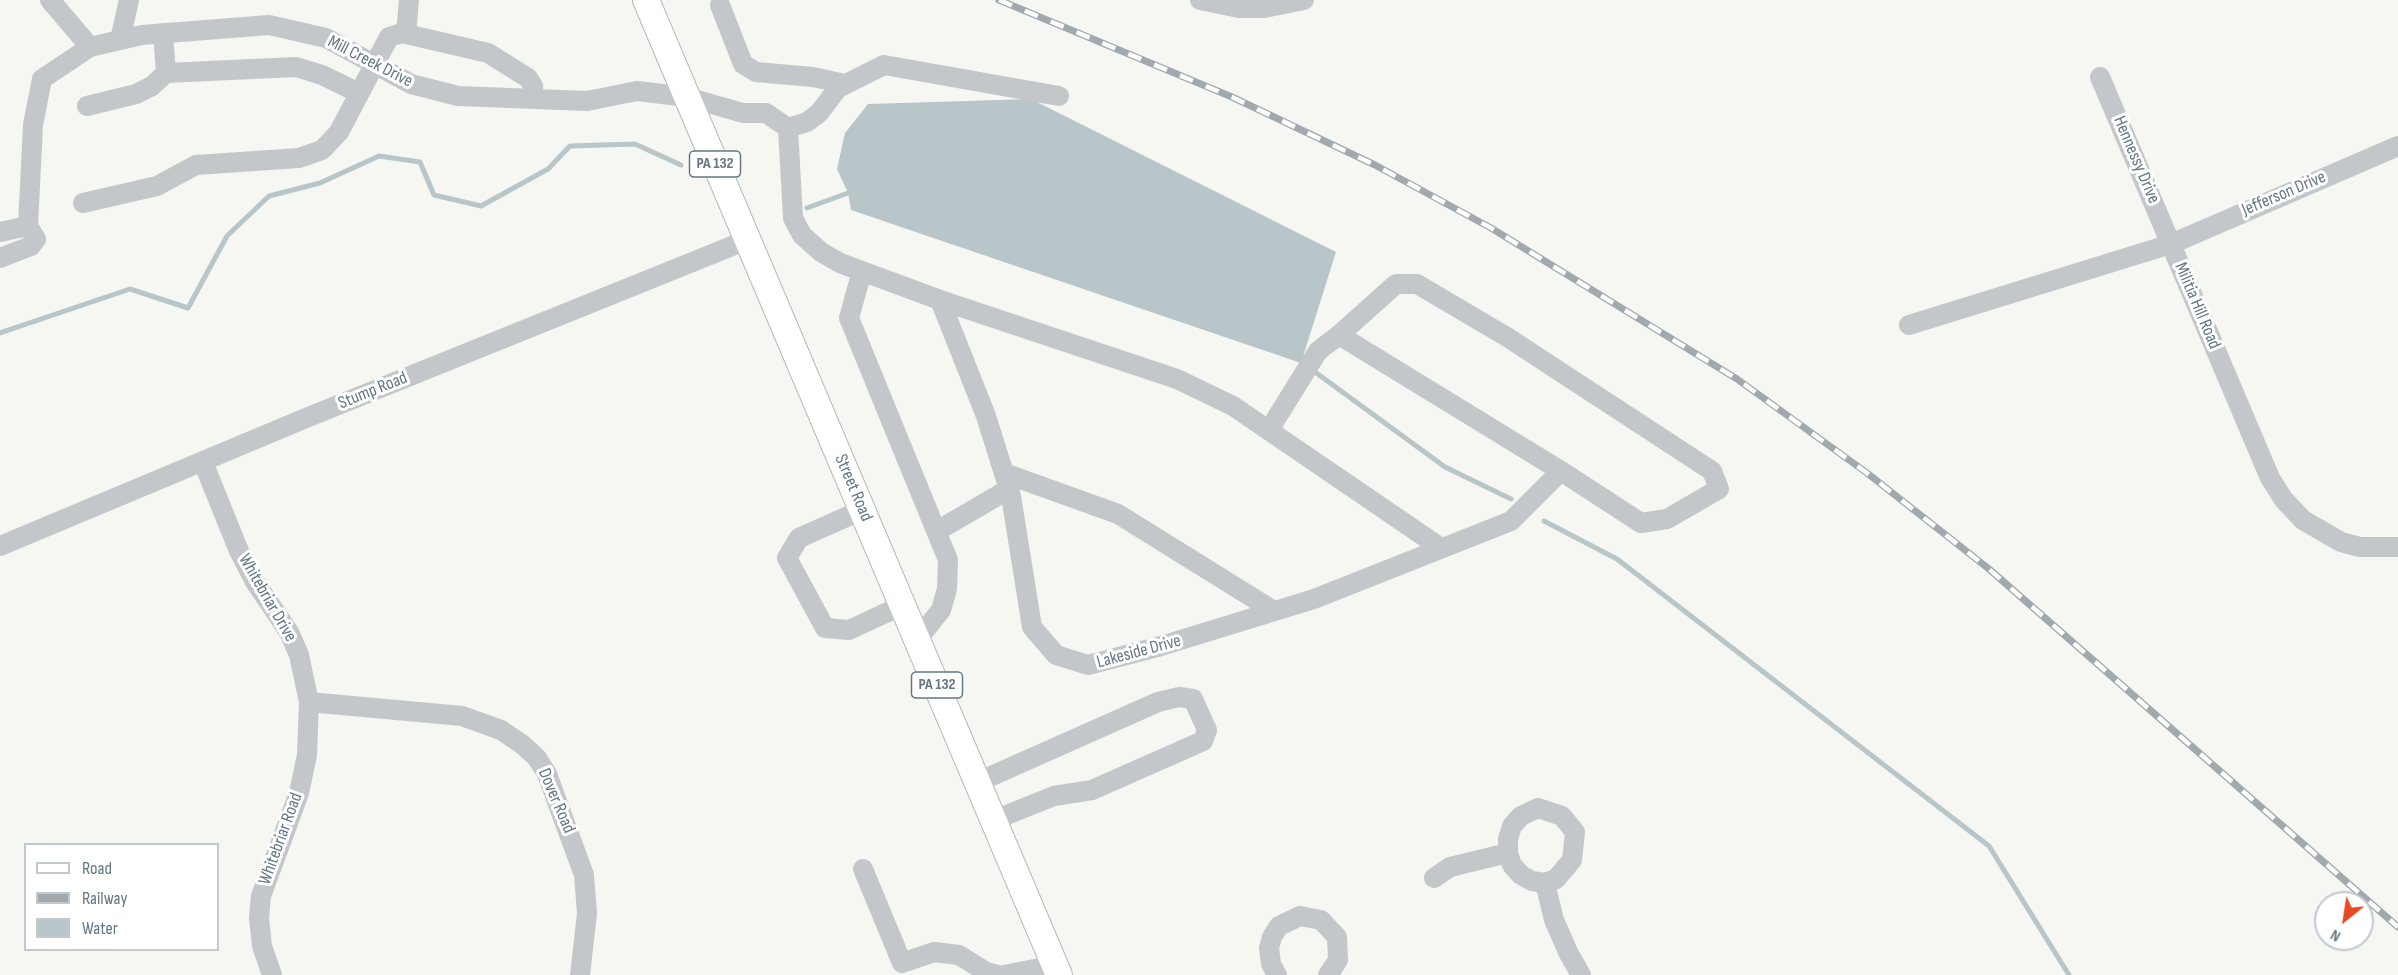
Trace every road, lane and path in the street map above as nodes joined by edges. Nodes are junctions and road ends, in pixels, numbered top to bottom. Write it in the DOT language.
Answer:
graph roads {
  1 [pos="50,0"];
  2 [pos="129,0"];
  3 [pos="409,0"];
  4 [pos="646,0"];
  5 [pos="1200,0"];
  6 [pos="1304,0"];
  7 [pos="720,5"];
  8 [pos="163,33"];
  9 [pos="406,34"];
  10 [pos="120,40"];
  11 [pos="90,47"];
  12 [pos="374,63"];
  13 [pos="166,73"];
  14 [pos="2100,76"];
  15 [pos="845,84"];
  16 [pos="359,93"];
  17 [pos="1059,96"];
  18 [pos="687,97"];
  19 [pos="534,99"];
  20 [pos="87,106"];
  21 [pos="788,128"];
  22 [pos="2398,146"];
  23 [pos="83,203"];
  24 [pos="28,226"];
  25 [pos="0,232"];
  26 [pos="747,240"];
  27 [pos="2171,244"];
  28 [pos="0,258"];
  29 [pos="862,271"];
  30 [pos="940,300"];
  31 [pos="1909,325"];
  32 [pos="1339,335"];
  33 [pos="1269,430"];
  34 [pos="203,462"];
  35 [pos="1555,475"];
  36 [pos="1006,481"];
  37 [pos="862,510"];
  38 [pos="937,531"];
  39 [pos="0,546"];
  40 [pos="2398,547"];
  41 [pos="1441,548"];
  42 [pos="903,605"];
  43 [pos="1274,611"];
  44 [pos="917,640"];
  45 [pos="309,702"];
  46 [pos="978,782"];
  47 [pos="994,820"];
  48 [pos="1508,853"];
  49 [pos="863,869"];
  50 [pos="1434,878"];
  51 [pos="1545,883"];
  52 [pos="1057,970"];
  53 [pos="272,975"];
  54 [pos="580,975"];
  55 [pos="998,975"];
  56 [pos="1004,975"];
  57 [pos="1277,975"];
  58 [pos="1328,975"];
  59 [pos="1581,975"];
  1 -- 11 [label="street"];
  2 -- 10 [label="street"];
  3 -- 9 [label="street"];
  4 -- 18 [label="main road, Street Road / PA 132"];
  5 -- 6 [label="street"];
  7 -- 15 [label="street"];
  8 -- 10 [label="street, Mill Creek Drive"];
  8 -- 12 [label="street, Mill Creek Drive"];
  8 -- 13 [label="street"];
  9 -- 12 [label="street"];
  9 -- 19 [label="street"];
  10 -- 11 [label="street, Mill Creek Drive"];
  11 -- 24 [label="street"];
  12 -- 16 [label="street"];
  12 -- 19 [label="street, Mill Creek Drive"];
  13 -- 16 [label="street"];
  13 -- 20 [label="street"];
  14 -- 27 [label="street, Hennessy Drive"];
  15 -- 17 [label="street"];
  15 -- 21 [label="street"];
  16 -- 23 [label="street"];
  18 -- 19 [label="street, Mill Creek Drive"];
  18 -- 21 [label="street"];
  18 -- 26 [label="main road, Street Road / PA 132"];
  21 -- 29 [label="street"];
  22 -- 27 [label="street, Jefferson Drive"];
  24 -- 25 [label="street"];
  24 -- 28 [label="street"];
  26 -- 34 [label="street, Stump Road"];
  26 -- 37 [label="main road, Street Road / PA 132"];
  27 -- 31 [label="street, Militia Hill Road"];
  27 -- 40 [label="street, Militia Hill Road"];
  29 -- 30 [label="street"];
  29 -- 38 [label="street"];
  30 -- 33 [label="street"];
  30 -- 36 [label="street, Lakeside Drive"];
  32 -- 33 [label="street"];
  32 -- 35 [label="street"];
  32 -- 35 [label="street"];
  33 -- 41 [label="street"];
  34 -- 39 [label="street, Stump Road"];
  34 -- 45 [label="street, Whitebriar Drive"];
  35 -- 41 [label="street, Lakeside Drive"];
  36 -- 38 [label="street"];
  36 -- 43 [label="street"];
  36 -- 43 [label="street, Lakeside Drive"];
  37 -- 42 [label="main road, Street Road / PA 132"];
  37 -- 42 [label="street"];
  38 -- 44 [label="street"];
  41 -- 43 [label="street, Lakeside Drive"];
  42 -- 44 [label="main road, Street Road / PA 132"];
  44 -- 46 [label="main road, Street Road / PA 132"];
  45 -- 53 [label="street, Whitebriar Road"];
  45 -- 54 [label="street, Dover Road"];
  46 -- 47 [label="main road, Street Road / PA 132"];
  46 -- 47 [label="street"];
  47 -- 52 [label="main road, Street Road / PA 132"];
  48 -- 50 [label="street"];
  48 -- 51 [label="street"];
  48 -- 51 [label="street"];
  49 -- 55 [label="street"];
  51 -- 59 [label="street"];
  52 -- 56 [label="street"];
  57 -- 58 [label="street"];
}
